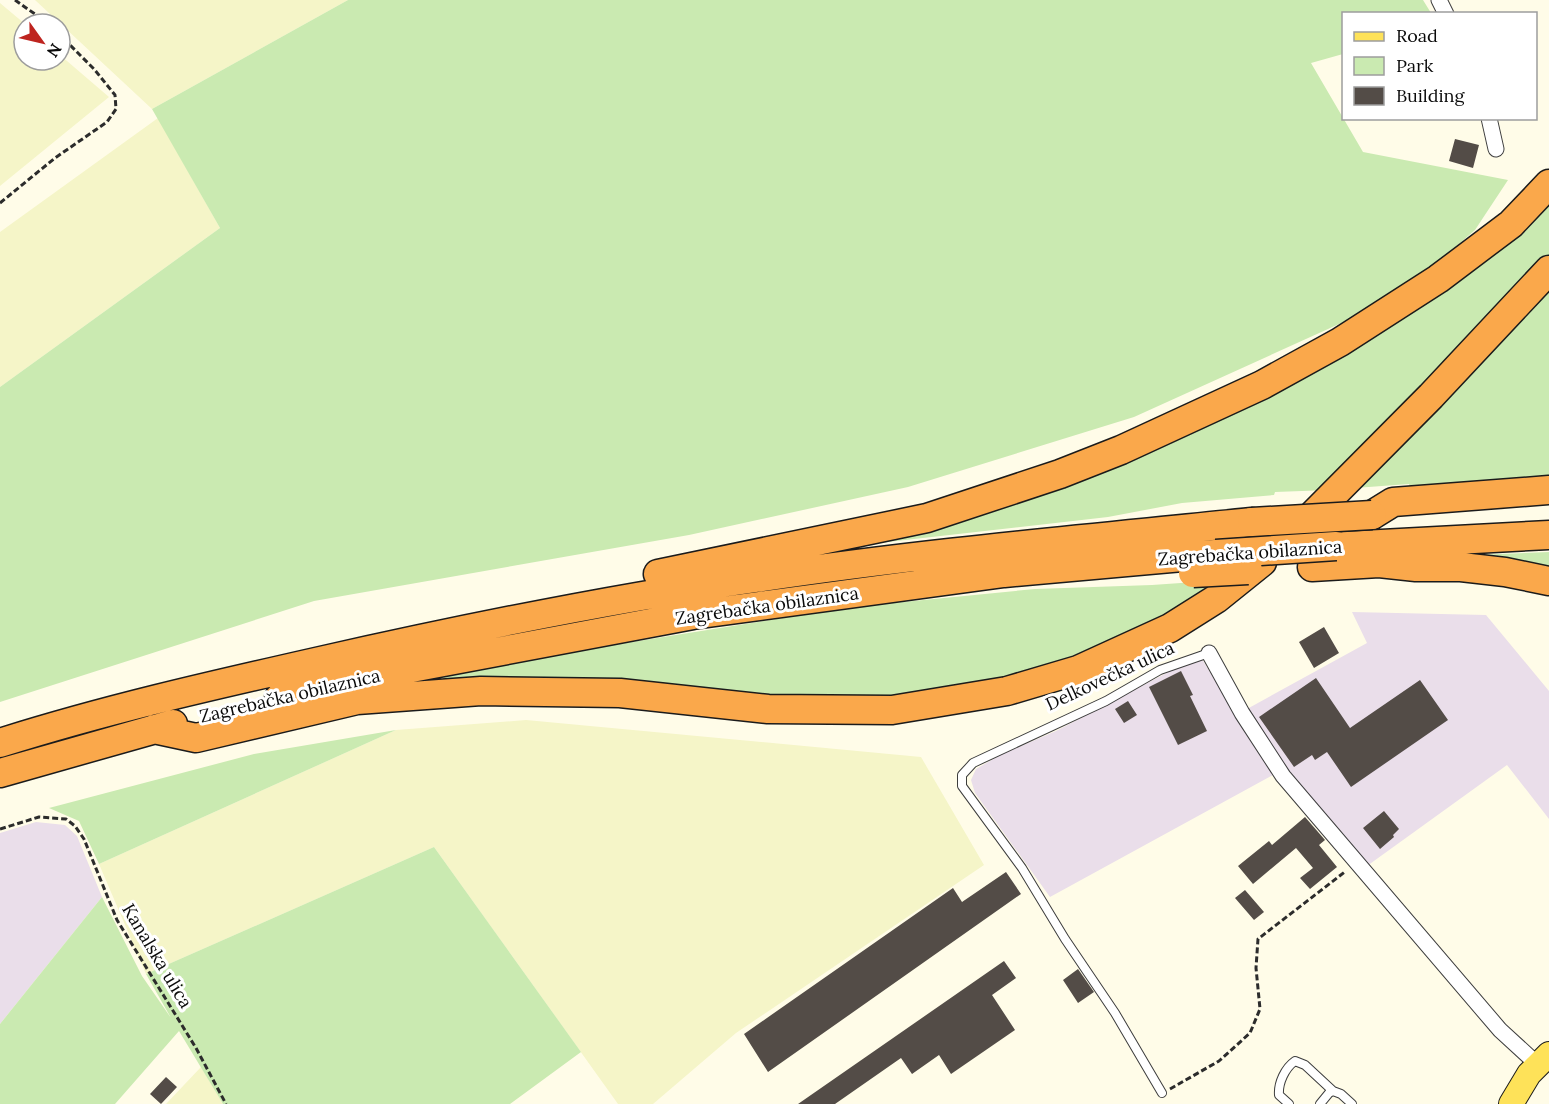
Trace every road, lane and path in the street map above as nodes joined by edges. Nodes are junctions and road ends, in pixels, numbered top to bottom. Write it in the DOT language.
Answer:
graph roads {
  1 [pos="15,0"];
  2 [pos="32,12"];
  3 [pos="72,47"];
  4 [pos="1489,120"];
  5 [pos="1496,149"];
  6 [pos="1549,184"];
  7 [pos="0,202"];
  8 [pos="1549,270"];
  9 [pos="1549,490"];
  10 [pos="1549,508"];
  11 [pos="1372,515"];
  12 [pos="1549,535"];
  13 [pos="1150,560"];
  14 [pos="1549,581"];
  15 [pos="429,636"];
  16 [pos="1209,653"];
  17 [pos="154,729"];
  18 [pos="0,743"];
  19 [pos="0,773"];
  20 [pos="0,829"];
  21 [pos="1357,863"];
  22 [pos="1543,1059"];
  23 [pos="1333,1091"];
  24 [pos="1162,1093"];
  25 [pos="226,1104"];
  26 [pos="1289,1104"];
  27 [pos="1320,1104"];
  28 [pos="1352,1104"];
  29 [pos="1511,1104"];
  1 -- 2 [label="path"];
  3 -- 7 [label="path"];
  4 -- 5 [label="street"];
  6 -- 15 [label="highway"];
  8 -- 17 [label="highway"];
  9 -- 11 [label="highway"];
  10 -- 11 [label="highway, Zagrebačka obilaznica"];
  11 -- 15 [label="highway, Zagrebačka obilaznica, bridge"];
  12 -- 13 [label="highway, Zagrebačka obilaznica, bridge"];
  13 -- 14 [label="highway, bridge"];
  13 -- 17 [label="highway, Zagrebačka obilaznica"];
  15 -- 18 [label="highway, Zagrebačka obilaznica"];
  16 -- 21 [label="street, Delkovečka ulica"];
  16 -- 24 [label="lane, Delkovečka ulica"];
  17 -- 19 [label="highway, Zagrebačka obilaznica"];
  20 -- 25 [label="path, Kanalska ulica"];
  21 -- 22 [label="street, Delkovečka ulica"];
  21 -- 24 [label="path"];
  22 -- 29 [label="main road"];
  23 -- 26 [label="lane"];
  23 -- 27 [label="lane"];
  23 -- 28 [label="lane"];
}
